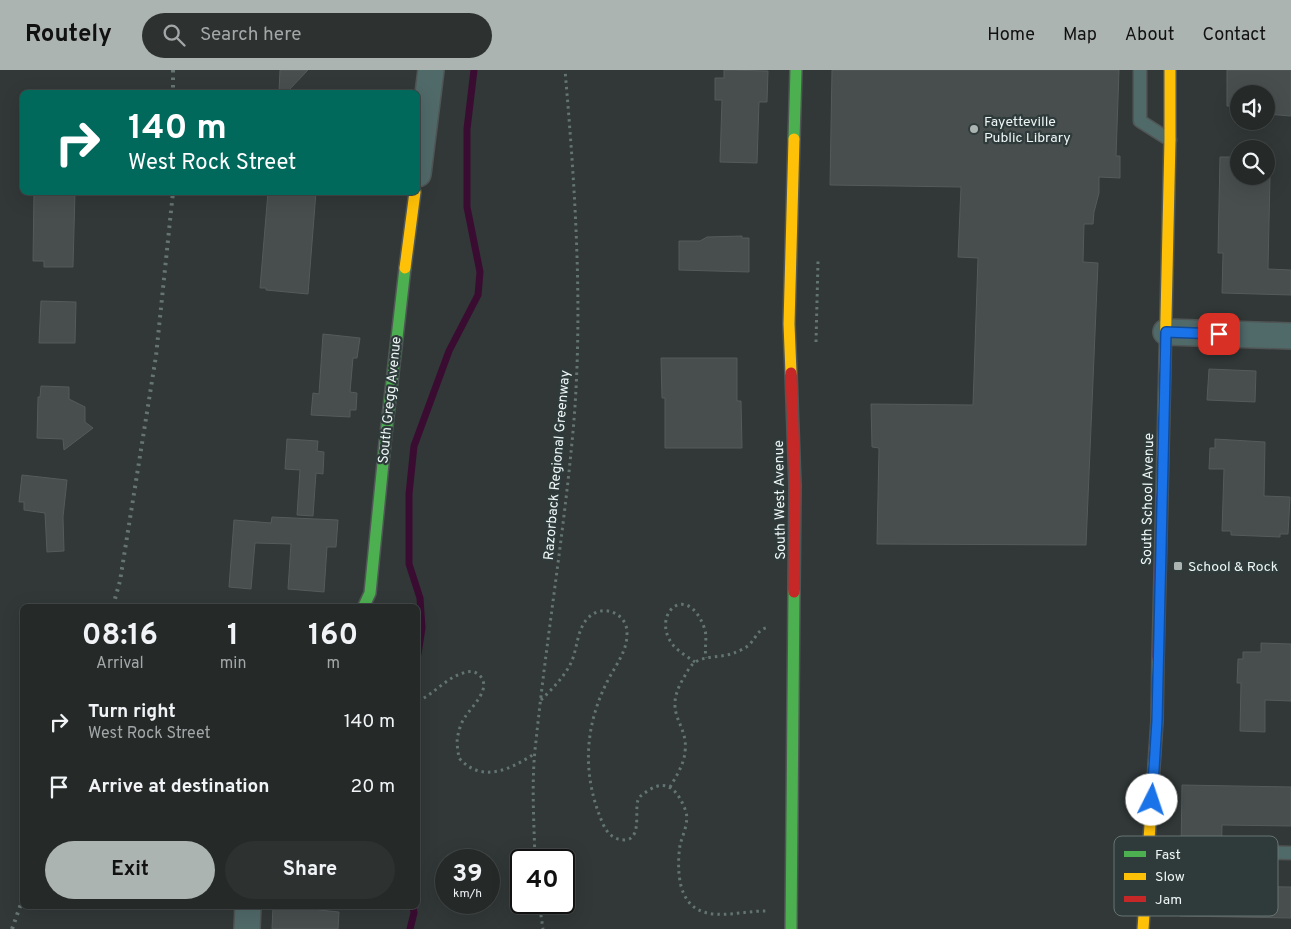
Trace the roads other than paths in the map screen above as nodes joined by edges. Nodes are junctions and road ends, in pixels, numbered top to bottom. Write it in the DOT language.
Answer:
graph roads {
  1 [pos="431,70"];
  2 [pos="796,70"];
  3 [pos="1140,70"];
  4 [pos="1170,70"];
  5 [pos="1170,140"];
  6 [pos="420,158"];
  7 [pos="415,195"];
  8 [pos="1166,332"];
  9 [pos="1291,336"];
  10 [pos="365,604"];
  11 [pos="1149,836"];
  12 [pos="1278,853"];
  13 [pos="1291,853"];
  14 [pos="248,909"];
  15 [pos="1144,916"];
  16 [pos="247,929"];
  17 [pos="792,929"];
  18 [pos="1143,929"];
  1 -- 6 [label="street"];
  2 -- 17 [label="street, South West Avenue"];
  3 -- 5 [label="lane"];
  4 -- 5 [label="street, South School Avenue"];
  5 -- 8 [label="street, South School Avenue"];
  7 -- 10 [label="street, South Gregg Avenue"];
  8 -- 9 [label="street"];
  8 -- 11 [label="street, South School Avenue"];
  12 -- 13 [label="lane"];
  14 -- 16 [label="street"];
  15 -- 18 [label="street, South School Avenue"];
}
